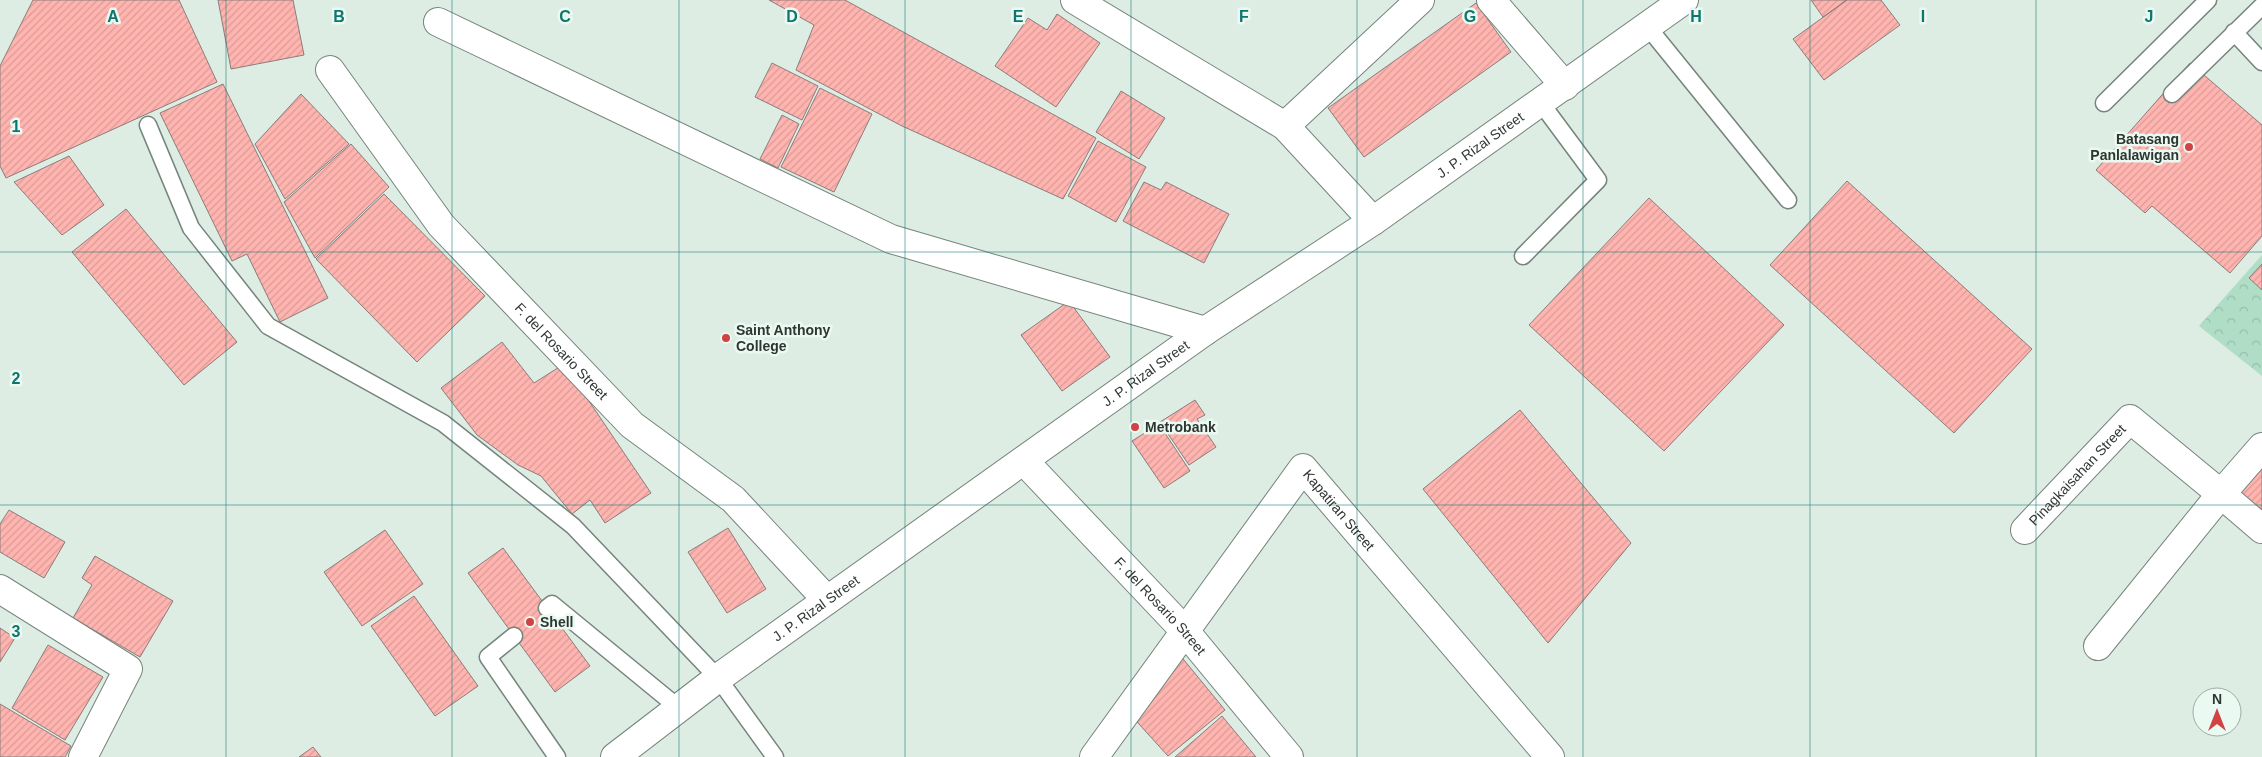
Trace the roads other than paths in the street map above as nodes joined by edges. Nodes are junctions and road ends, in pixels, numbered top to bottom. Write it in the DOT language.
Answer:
graph roads {
  1 [pos="1075,0"];
  2 [pos="1420,0"];
  3 [pos="1491,0"];
  4 [pos="1684,0"];
  5 [pos="2208,0"];
  6 [pos="2262,6"];
  7 [pos="438,22"];
  8 [pos="1647,26"];
  9 [pos="2234,32"];
  10 [pos="2262,62"];
  11 [pos="330,70"];
  12 [pos="1564,86"];
  13 [pos="2172,94"];
  14 [pos="1541,103"];
  15 [pos="2104,103"];
  16 [pos="148,125"];
  17 [pos="1285,126"];
  18 [pos="1788,200"];
  19 [pos="1373,221"];
  20 [pos="1524,256"];
  21 [pos="1205,331"];
  22 [pos="2262,447"];
  23 [pos="1024,461"];
  24 [pos="2221,494"];
  25 [pos="2262,529"];
  26 [pos="2025,530"];
  27 [pos="0,589"];
  28 [pos="827,600"];
  29 [pos="547,608"];
  30 [pos="1185,631"];
  31 [pos="514,636"];
  32 [pos="2098,646"];
  33 [pos="718,678"];
  34 [pos="680,709"];
  35 [pos="84,757"];
  36 [pos="558,757"];
  37 [pos="615,757"];
  38 [pos="775,757"];
  39 [pos="1094,757"];
  40 [pos="1289,757"];
  41 [pos="1550,757"];
  1 -- 17 [label="main road"];
  2 -- 17 [label="main road"];
  3 -- 12 [label="main road"];
  4 -- 8 [label="main road, J. P. Rizal Street"];
  5 -- 15 [label="lane"];
  6 -- 9 [label="lane"];
  7 -- 21 [label="main road"];
  8 -- 12 [label="main road, J. P. Rizal Street"];
  8 -- 18 [label="lane"];
  9 -- 10 [label="lane"];
  9 -- 13 [label="lane"];
  11 -- 28 [label="main road, F. del Rosario Street"];
  12 -- 14 [label="main road, J. P. Rizal Street"];
  14 -- 19 [label="main road, J. P. Rizal Street"];
  14 -- 20 [label="lane"];
  16 -- 33 [label="lane"];
  17 -- 19 [label="main road"];
  19 -- 21 [label="main road, J. P. Rizal Street"];
  21 -- 23 [label="main road, J. P. Rizal Street"];
  22 -- 24 [label="main road"];
  23 -- 28 [label="main road, J. P. Rizal Street"];
  23 -- 30 [label="main road, F. del Rosario Street"];
  24 -- 25 [label="main road"];
  24 -- 26 [label="main road, Pinagkaisahan Street"];
  24 -- 32 [label="main road"];
  27 -- 35 [label="main road"];
  28 -- 33 [label="main road, J. P. Rizal Street"];
  29 -- 34 [label="lane"];
  30 -- 39 [label="main road, Kapatiran Street"];
  30 -- 40 [label="main road, F. del Rosario Street"];
  30 -- 41 [label="main road, Kapatiran Street"];
  31 -- 36 [label="lane"];
  33 -- 34 [label="main road, J. P. Rizal Street"];
  33 -- 38 [label="lane"];
  34 -- 37 [label="main road, J. P. Rizal Street"];
}
